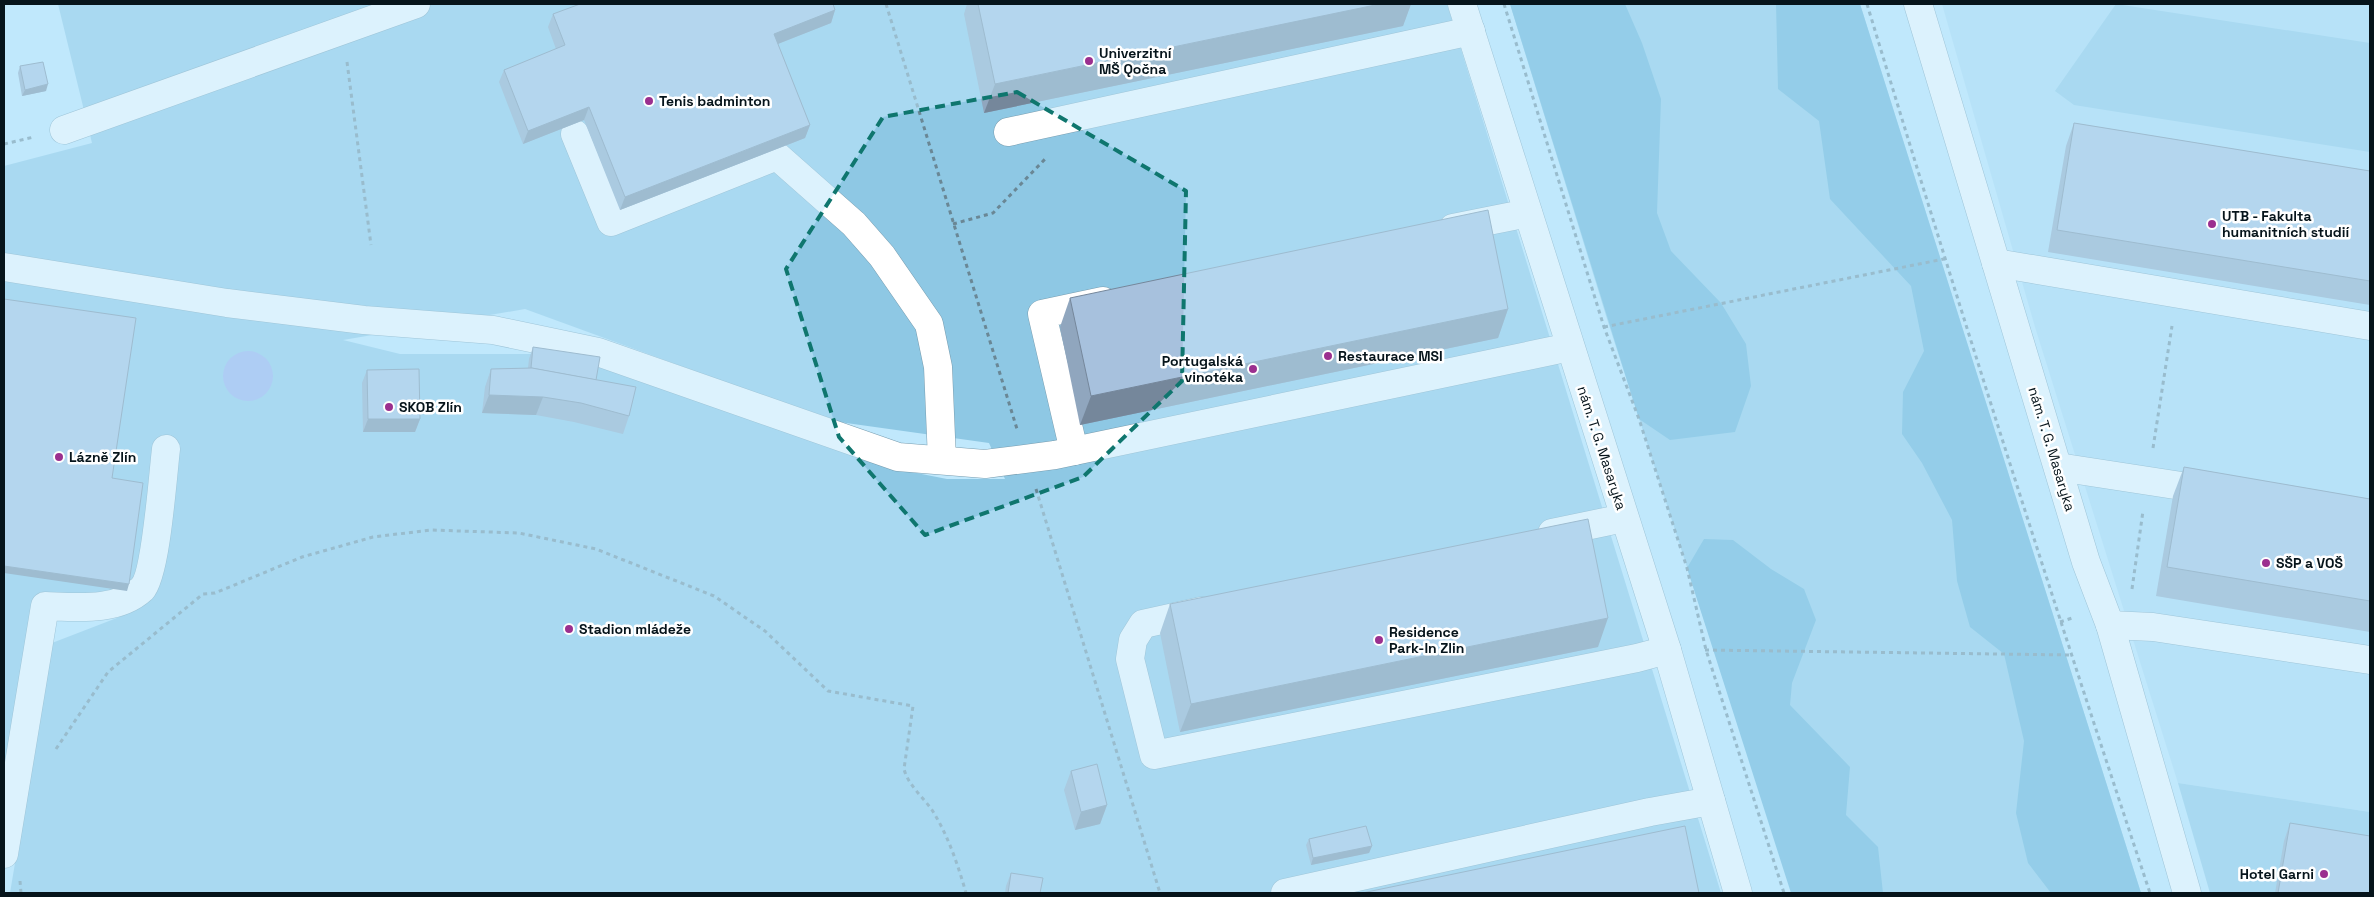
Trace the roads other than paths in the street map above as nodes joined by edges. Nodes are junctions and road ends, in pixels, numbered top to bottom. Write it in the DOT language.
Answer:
graph roads {
  1 [pos="416,4"];
  2 [pos="1462,4"];
  3 [pos="1918,4"];
  4 [pos="1471,30"];
  5 [pos="64,130"];
  6 [pos="1008,132"];
  7 [pos="575,134"];
  8 [pos="1528,212"];
  9 [pos="1431,233"];
  10 [pos="1996,263"];
  11 [pos="4,267"];
  12 [pos="1129,296"];
  13 [pos="2370,326"];
  14 [pos="1570,347"];
  15 [pos="166,449"];
  16 [pos="1074,451"];
  17 [pos="942,460"];
  18 [pos="2058,467"];
  19 [pos="2235,494"];
  20 [pos="1624,518"];
  21 [pos="1523,540"];
  22 [pos="1231,604"];
  23 [pos="2110,625"];
  24 [pos="1667,650"];
  25 [pos="2370,660"];
  26 [pos="1711,801"];
  27 [pos="12,864"];
  28 [pos="1285,893"];
  29 [pos="1738,893"];
  30 [pos="2187,893"];
  1 -- 5 [label="street"];
  2 -- 4 [label="street, nám. T. G. Masaryka"];
  3 -- 10 [label="street, nám. T. G. Masaryka"];
  4 -- 6 [label="street"];
  4 -- 8 [label="street, nám. T. G. Masaryka"];
  7 -- 17 [label="street"];
  8 -- 9 [label="street"];
  8 -- 14 [label="street, nám. T. G. Masaryka"];
  10 -- 13 [label="street"];
  10 -- 18 [label="street, nám. T. G. Masaryka"];
  11 -- 17 [label="street"];
  12 -- 16 [label="street"];
  14 -- 16 [label="street"];
  14 -- 20 [label="street, nám. T. G. Masaryka"];
  15 -- 27 [label="street"];
  16 -- 17 [label="street"];
  18 -- 19 [label="street"];
  18 -- 23 [label="street, nám. T. G. Masaryka"];
  20 -- 21 [label="street"];
  20 -- 24 [label="street, nám. T. G. Masaryka"];
  22 -- 24 [label="street"];
  23 -- 25 [label="street"];
  23 -- 30 [label="street, nám. T. G. Masaryka"];
  24 -- 26 [label="street, nám. T. G. Masaryka"];
  26 -- 28 [label="street"];
  26 -- 29 [label="street, nám. T. G. Masaryka"];
}
